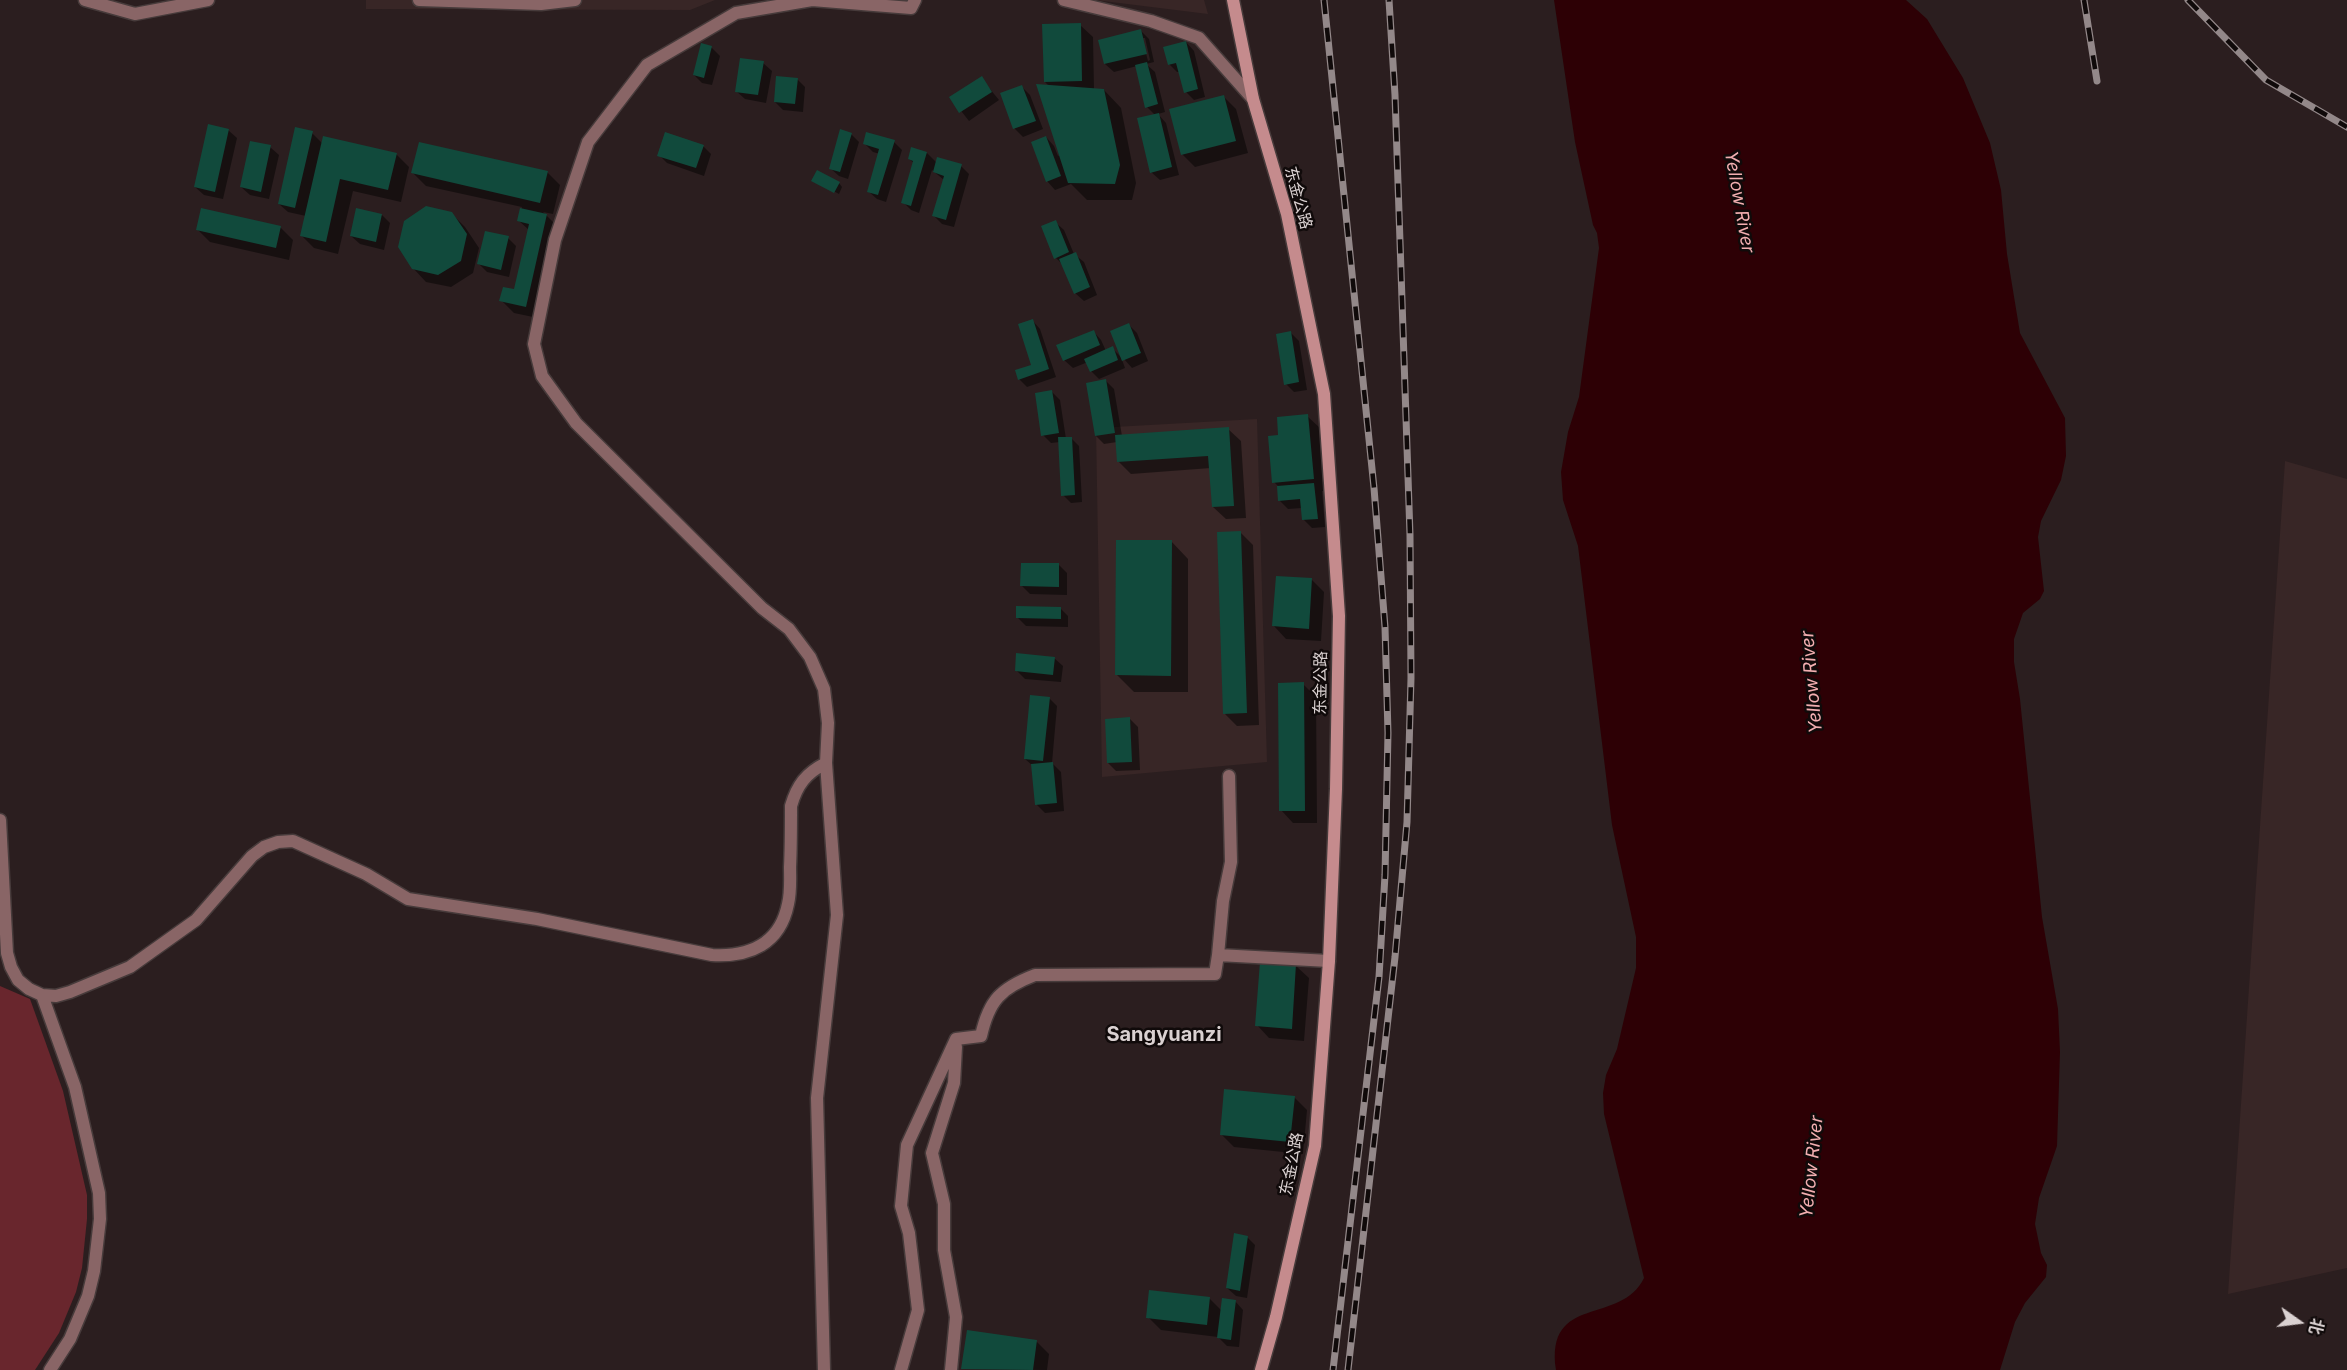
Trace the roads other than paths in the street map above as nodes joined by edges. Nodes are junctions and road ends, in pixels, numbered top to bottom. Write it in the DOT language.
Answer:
graph roads {
  1 [pos="85,0"];
  2 [pos="208,0"];
  3 [pos="418,0"];
  4 [pos="575,0"];
  5 [pos="915,0"];
  6 [pos="1064,0"];
  7 [pos="1233,0"];
  8 [pos="1252,99"];
  9 [pos="826,763"];
  10 [pos="1229,776"];
  11 [pos="0,820"];
  12 [pos="1218,956"];
  13 [pos="1329,961"];
  14 [pos="42,995"];
  15 [pos="956,1039"];
  16 [pos="50,1370"];
  17 [pos="824,1370"];
  18 [pos="901,1370"];
  19 [pos="951,1370"];
  20 [pos="1261,1370"];
  1 -- 2 [label="street"];
  3 -- 4 [label="street"];
  5 -- 9 [label="street"];
  6 -- 8 [label="street"];
  7 -- 8 [label="main road, 东金公路"];
  8 -- 13 [label="main road, 东金公路"];
  9 -- 14 [label="street"];
  9 -- 17 [label="street"];
  10 -- 12 [label="street"];
  11 -- 14 [label="street"];
  12 -- 13 [label="street"];
  12 -- 15 [label="street"];
  13 -- 20 [label="main road, 东金公路"];
  14 -- 16 [label="street"];
  15 -- 18 [label="street"];
  15 -- 19 [label="street"];
}
